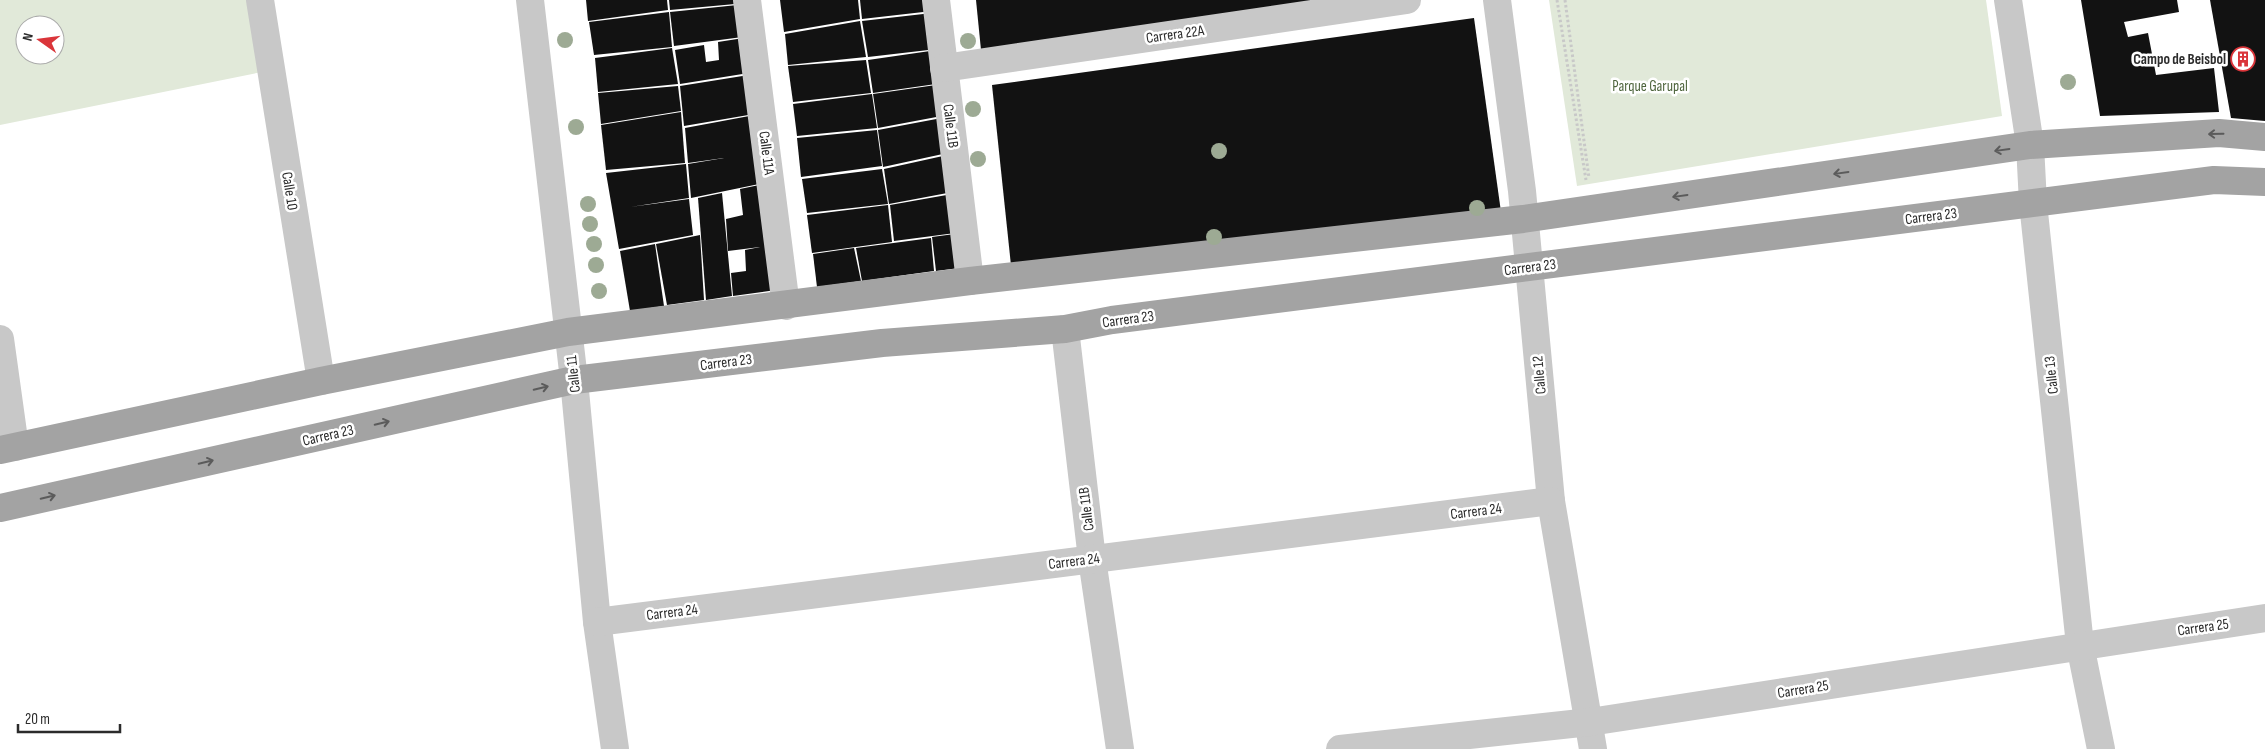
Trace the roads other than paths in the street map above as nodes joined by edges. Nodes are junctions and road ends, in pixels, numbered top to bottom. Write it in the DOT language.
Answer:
graph roads {
  1 [pos="260,0"];
  2 [pos="530,0"];
  3 [pos="747,0"];
  4 [pos="936,0"];
  5 [pos="1407,0"];
  6 [pos="1496,0"];
  7 [pos="2008,0"];
  8 [pos="944,68"];
  9 [pos="2265,137"];
  10 [pos="2030,146"];
  11 [pos="2265,182"];
  12 [pos="2033,203"];
  13 [pos="1523,219"];
  14 [pos="1530,267"];
  15 [pos="970,281"];
  16 [pos="786,306"];
  17 [pos="1065,329"];
  18 [pos="568,332"];
  19 [pos="0,339"];
  20 [pos="574,380"];
  21 [pos="321,381"];
  22 [pos="8,448"];
  23 [pos="1551,501"];
  24 [pos="0,508"];
  25 [pos="1092,559"];
  26 [pos="2265,618"];
  27 [pos="597,622"];
  28 [pos="2080,645"];
  29 [pos="1590,722"];
  30 [pos="615,749"];
  31 [pos="1120,749"];
  32 [pos="1340,749"];
  33 [pos="1594,749"];
  34 [pos="2101,749"];
  1 -- 21 [label="street, Calle 10"];
  2 -- 18 [label="street, Calle 11"];
  3 -- 16 [label="street, Calle 11A"];
  4 -- 8 [label="street, Calle 11B"];
  5 -- 8 [label="street, Carrera 22A"];
  6 -- 13 [label="street, Calle 12"];
  7 -- 10 [label="street, Calle 13"];
  8 -- 15 [label="street, Calle 11B"];
  9 -- 10 [label="main road, one-way"];
  10 -- 12 [label="street, Calle 13"];
  10 -- 13 [label="main road, one-way"];
  11 -- 12 [label="main road, Carrera 23"];
  12 -- 14 [label="main road, Carrera 23"];
  12 -- 28 [label="street, Calle 13"];
  13 -- 14 [label="street, Calle 12"];
  13 -- 15 [label="main road"];
  14 -- 17 [label="main road, Carrera 23"];
  14 -- 23 [label="street, Calle 12"];
  15 -- 16 [label="main road"];
  16 -- 18 [label="main road"];
  17 -- 20 [label="main road, Carrera 23"];
  17 -- 25 [label="street, Calle 11B"];
  18 -- 20 [label="street, Calle 11"];
  18 -- 21 [label="main road"];
  19 -- 22 [label="street"];
  24 -- 20 [label="main road, Carrera 23, one-way"];
  20 -- 27 [label="street, Calle 11"];
  21 -- 22 [label="main road"];
  23 -- 25 [label="street, Carrera 24"];
  23 -- 29 [label="street, Calle 12"];
  25 -- 27 [label="street, Carrera 24"];
  25 -- 31 [label="street, Calle 11B"];
  26 -- 28 [label="street, Carrera 25"];
  27 -- 30 [label="street, Calle 11"];
  28 -- 29 [label="street, Carrera 25"];
  28 -- 34 [label="street, Calle 13"];
  29 -- 32 [label="street, Carrera 25"];
  29 -- 33 [label="street, Calle 12"];
}
